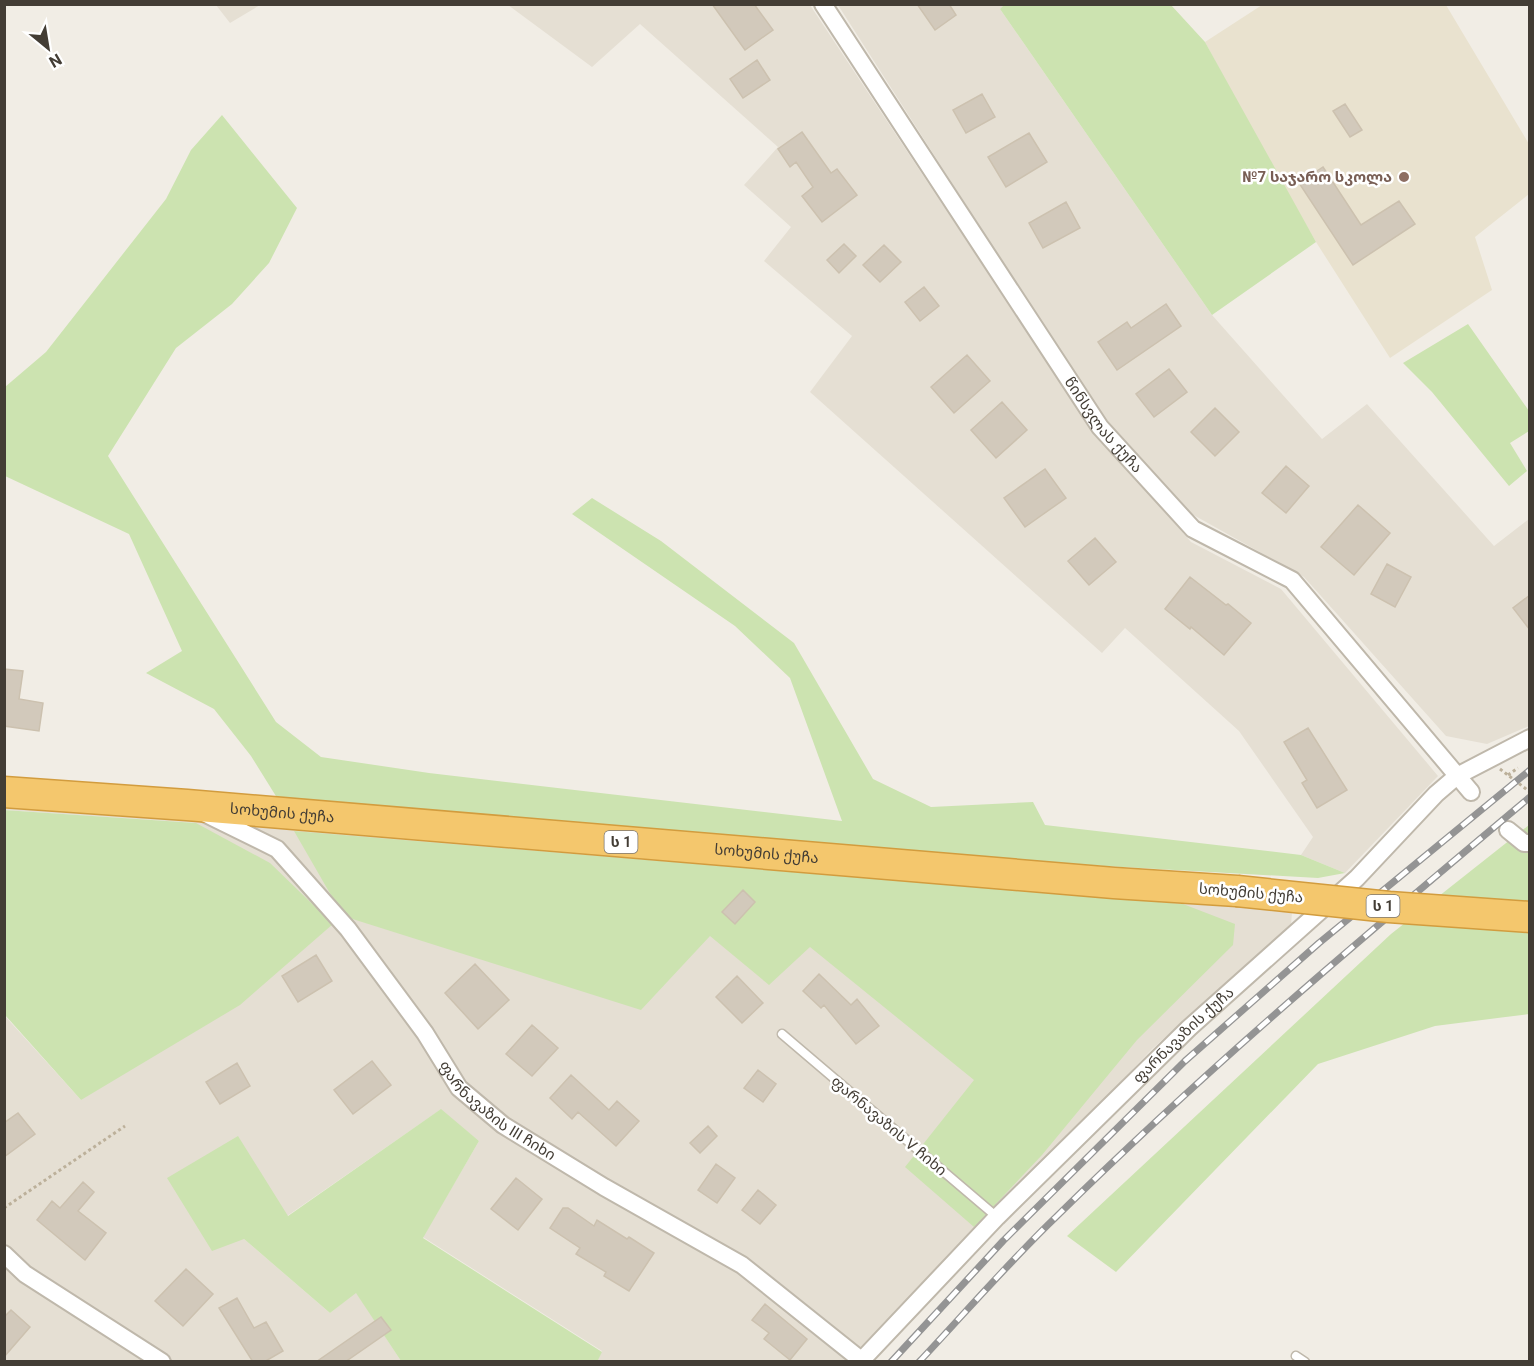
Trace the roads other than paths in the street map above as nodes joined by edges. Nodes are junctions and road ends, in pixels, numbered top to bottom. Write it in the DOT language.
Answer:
graph roads {
  1 [pos="823,4"];
  2 [pos="1530,738"];
  3 [pos="1457,776"];
  4 [pos="4,792"];
  5 [pos="1471,792"];
  6 [pos="187,805"];
  7 [pos="1508,830"];
  8 [pos="1530,843"];
  9 [pos="1530,917"];
  10 [pos="782,1034"];
  11 [pos="996,1217"];
  12 [pos="4,1254"];
  13 [pos="1296,1356"];
  14 [pos="861,1361"];
  15 [pos="162,1362"];
  16 [pos="1305,1362"];
  1 -- 3 [label="street, წინსვლას ქუჩა"];
  2 -- 3 [label="street, ფარნავაზის ქუჩა"];
  3 -- 5 [label="street, წინსვლას ქუჩა"];
  3 -- 11 [label="street, ფარნავაზის ქუჩა"];
  4 -- 6 [label="highway, სოხუმის ქუჩა / ს 1"];
  6 -- 9 [label="highway, სოხუმის ქუჩა / ს 1, bridge"];
  6 -- 14 [label="street, ფარნავაზის III ჩიხი"];
  7 -- 8 [label="street"];
  10 -- 11 [label="lane, ფარნავაზის V ჩიხი"];
  11 -- 14 [label="street, ფარნავაზის ქუჩა"];
  12 -- 15 [label="street"];
  13 -- 16 [label="lane"];
}
